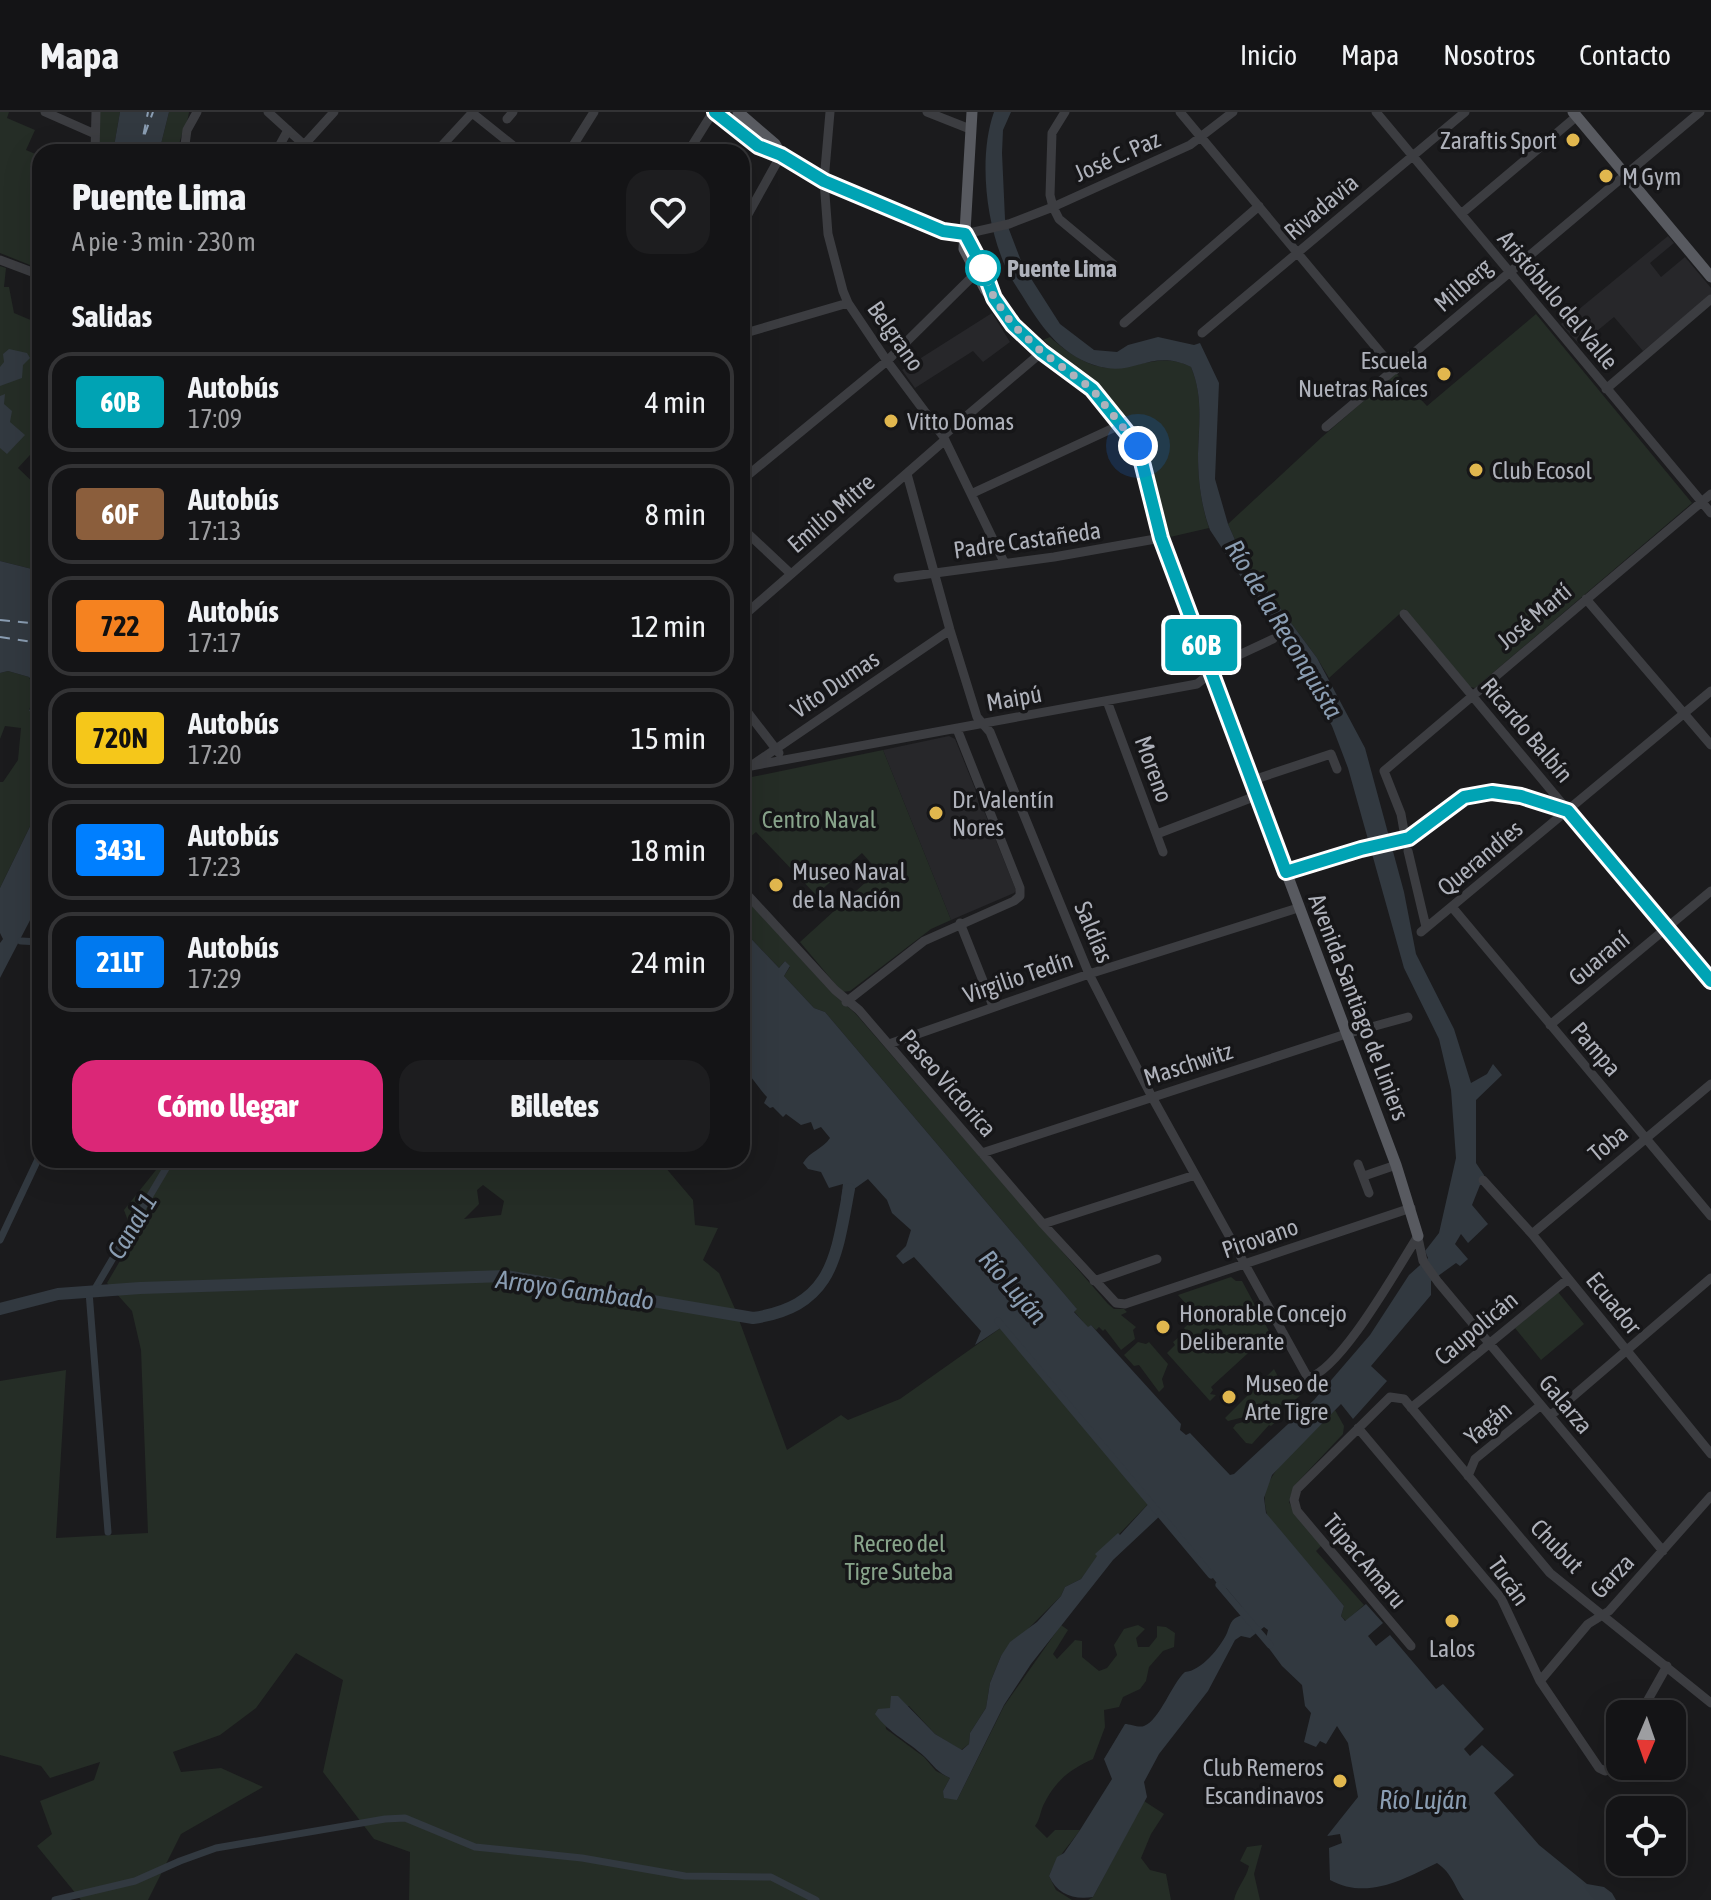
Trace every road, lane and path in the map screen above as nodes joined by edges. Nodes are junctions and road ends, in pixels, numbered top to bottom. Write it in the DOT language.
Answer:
graph roads {
  1 [pos="45,112"];
  2 [pos="96,112"];
  3 [pos="197,112"];
  4 [pos="268,112"];
  5 [pos="334,112"];
  6 [pos="472,112"];
  7 [pos="594,112"];
  8 [pos="714,112"];
  9 [pos="738,112"];
  10 [pos="830,112"];
  11 [pos="927,112"];
  12 [pos="972,112"];
  13 [pos="1065,112"];
  14 [pos="1180,112"];
  15 [pos="1233,112"];
  16 [pos="1376,112"];
  17 [pos="1465,112"];
  18 [pos="1700,112"];
  19 [pos="1575,114"];
  20 [pos="970,129"];
  21 [pos="288,130"];
  22 [pos="95,134"];
  23 [pos="1202,138"];
  24 [pos="95,144"];
  25 [pos="185,144"];
  26 [pos="280,144"];
  27 [pos="304,144"];
  28 [pos="311,144"];
  29 [pos="443,144"];
  30 [pos="511,144"];
  31 [pos="574,144"];
  32 [pos="693,144"];
  33 [pos="781,155"];
  34 [pos="1412,156"];
  35 [pos="1625,175"];
  36 [pos="824,181"];
  37 [pos="1259,206"];
  38 [pos="1053,207"];
  39 [pos="750,211"];
  40 [pos="1461,214"];
  41 [pos="965,234"];
  42 [pos="1298,252"];
  43 [pos="0,260"];
  44 [pos="1113,264"];
  45 [pos="32,272"];
  46 [pos="1509,272"];
  47 [pos="976,273"];
  48 [pos="1711,277"];
  49 [pos="994,298"];
  50 [pos="1711,299"];
  51 [pos="848,303"];
  52 [pos="1124,323"];
  53 [pos="750,332"];
  54 [pos="1202,333"];
  55 [pos="1042,352"];
  56 [pos="887,361"];
  57 [pos="1395,370"];
  58 [pos="1606,389"];
  59 [pos="1122,424"];
  60 [pos="1326,427"];
  61 [pos="944,438"];
  62 [pos="750,473"];
  63 [pos="907,474"];
  64 [pos="973,493"];
  65 [pos="1711,494"];
  66 [pos="1702,501"];
  67 [pos="1711,513"];
  68 [pos="750,536"];
  69 [pos="1161,538"];
  70 [pos="1004,562"];
  71 [pos="934,572"];
  72 [pos="791,574"];
  73 [pos="898,578"];
  74 [pos="1586,599"];
  75 [pos="750,610"];
  76 [pos="1404,614"];
  77 [pos="950,630"];
  78 [pos="1273,639"];
  79 [pos="1212,673"];
  80 [pos="1711,691"];
  81 [pos="1471,695"];
  82 [pos="1107,701"];
  83 [pos="1684,713"];
  84 [pos="750,715"];
  85 [pos="983,723"];
  86 [pos="957,729"];
  87 [pos="1711,745"];
  88 [pos="776,748"];
  89 [pos="784,760"];
  90 [pos="750,766"];
  91 [pos="750,768"];
  92 [pos="1337,769"];
  93 [pos="1250,781"];
  94 [pos="1256,796"];
  95 [pos="1568,811"];
  96 [pos="1157,834"];
  97 [pos="1403,836"];
  98 [pos="1408,851"];
  99 [pos="1163,852"];
  100 [pos="1286,872"];
  101 [pos="1711,891"];
  102 [pos="750,898"];
  103 [pos="1452,907"];
  104 [pos="1298,908"];
  105 [pos="960,923"];
  106 [pos="1666,929"];
  107 [pos="1089,974"];
  108 [pos="1711,982"];
  109 [pos="846,1002"];
  110 [pos="993,1006"];
  111 [pos="1408,1017"];
  112 [pos="1550,1025"];
  113 [pos="1346,1034"];
  114 [pos="889,1044"];
  115 [pos="1711,1084"];
  116 [pos="1152,1097"];
  117 [pos="1646,1138"];
  118 [pos="982,1153"];
  119 [pos="1358,1164"];
  120 [pos="1396,1165"];
  121 [pos="1195,1175"];
  122 [pos="1364,1176"];
  123 [pos="1483,1180"];
  124 [pos="1369,1193"];
  125 [pos="1411,1208"];
  126 [pos="1711,1216"];
  127 [pos="1043,1224"];
  128 [pos="1532,1234"];
  129 [pos="1418,1236"];
  130 [pos="1157,1259"];
  131 [pos="1423,1261"];
  132 [pos="1245,1265"];
  133 [pos="1399,1266"];
  134 [pos="1711,1278"];
  135 [pos="1568,1279"];
  136 [pos="1094,1281"];
  137 [pos="1121,1304"];
  138 [pos="1489,1343"];
  139 [pos="1626,1350"];
  140 [pos="1541,1405"];
  141 [pos="1411,1408"];
  142 [pos="1550,1416"];
  143 [pos="1358,1428"];
  144 [pos="1711,1454"];
  145 [pos="1468,1476"];
  146 [pos="1711,1496"];
  147 [pos="1663,1551"];
  148 [pos="1602,1616"];
  149 [pos="1411,1646"];
  150 [pos="1667,1666"];
  151 [pos="1540,1681"];
  152 [pos="1648,1700"];
  153 [pos="1711,1703"];
  154 [pos="1606,1771"];
  1 -- 22 [label="street"];
  2 -- 22 [label="street"];
  3 -- 25 [label="street"];
  4 -- 21 [label="street"];
  5 -- 28 [label="street"];
  6 -- 29 [label="street"];
  6 -- 30 [label="street"];
  7 -- 31 [label="street"];
  8 -- 32 [label="street"];
  8 -- 33 [label="main road"];
  9 -- 33 [label="main road"];
  10 -- 36 [label="street, Belgrano"];
  11 -- 20 [label="street"];
  12 -- 20 [label="main road, Avenida Santiago de Liniers"];
  13 -- 38 [label="street"];
  14 -- 23 [label="street"];
  15 -- 23 [label="street, José C. Paz"];
  16 -- 34 [label="street, Aristóbulo del Valle"];
  17 -- 34 [label="street, Rivadavia"];
  18 -- 35 [label="street, Milberg"];
  19 -- 35 [label="main road"];
  19 -- 40 [label="street"];
  20 -- 41 [label="main road, Avenida Santiago de Liniers"];
  21 -- 26 [label="street"];
  21 -- 27 [label="street"];
  22 -- 24 [label="street"];
  23 -- 37 [label="street"];
  23 -- 38 [label="street, José C. Paz"];
  33 -- 36 [label="main road"];
  33 -- 39 [label="street"];
  34 -- 40 [label="street, Aristóbulo del Valle"];
  34 -- 42 [label="street, Rivadavia"];
  35 -- 46 [label="street, Milberg"];
  35 -- 48 [label="main road"];
  36 -- 41 [label="main road"];
  36 -- 51 [label="street, Belgrano"];
  37 -- 42 [label="street"];
  37 -- 52 [label="street"];
  38 -- 41 [label="street, José C. Paz"];
  38 -- 44 [label="street"];
  40 -- 46 [label="street, Aristóbulo del Valle"];
  41 -- 47 [label="main road, Avenida Santiago de Liniers"];
  41 -- 49 [label="main road, Avenida Santiago de Liniers"];
  42 -- 54 [label="street, Rivadavia"];
  42 -- 57 [label="street"];
  43 -- 45 [label="street"];
  46 -- 57 [label="street, Milberg"];
  46 -- 58 [label="street, Aristóbulo del Valle"];
  47 -- 49 [label="main road, Avenida Santiago de Liniers"];
  47 -- 56 [label="street"];
  49 -- 55 [label="main road, Avenida Santiago de Liniers"];
  50 -- 58 [label="street"];
  51 -- 53 [label="street"];
  51 -- 56 [label="street, Belgrano"];
  55 -- 59 [label="main road, Avenida Santiago de Liniers"];
  55 -- 61 [label="street, Emilio Mitre"];
  56 -- 61 [label="street, Belgrano"];
  56 -- 62 [label="street"];
  57 -- 60 [label="street, Milberg"];
  58 -- 66 [label="street, Aristóbulo del Valle"];
  59 -- 64 [label="street"];
  59 -- 69 [label="main road, Avenida Santiago de Liniers"];
  61 -- 63 [label="street, Emilio Mitre"];
  61 -- 64 [label="street, Belgrano"];
  63 -- 71 [label="street, Saldías"];
  63 -- 72 [label="street, Emilio Mitre"];
  64 -- 70 [label="street, Belgrano"];
  65 -- 66 [label="street, José Martí"];
  66 -- 67 [label="street, Aristóbulo del Valle"];
  66 -- 74 [label="street, José Martí"];
  68 -- 72 [label="street"];
  69 -- 70 [label="street, Padre Castañeda"];
  69 -- 79 [label="main road, Avenida Santiago de Liniers"];
  70 -- 71 [label="street, Padre Castañeda"];
  71 -- 73 [label="street, Padre Castañeda"];
  71 -- 77 [label="street, Saldías"];
  72 -- 75 [label="street, Emilio Mitre"];
  74 -- 81 [label="street, José Martí"];
  74 -- 83 [label="street"];
  76 -- 81 [label="street, Ricardo Balbín"];
  77 -- 85 [label="street, Saldías"];
  77 -- 88 [label="street, Vito Dumas"];
  78 -- 79 [label="street, Maipú"];
  79 -- 82 [label="street, Maipú"];
  79 -- 93 [label="main road, Avenida Santiago de Liniers"];
  80 -- 83 [label="street, Querandíes"];
  81 -- 95 [label="street, Ricardo Balbín"];
  81 -- 97 [label="street, José Martí"];
  82 -- 85 [label="street, Maipú"];
  82 -- 96 [label="street, Moreno"];
  83 -- 87 [label="street"];
  83 -- 95 [label="street, Querandíes"];
  84 -- 88 [label="street"];
  85 -- 86 [label="street, Maipú"];
  85 -- 107 [label="street, Saldías"];
  86 -- 89 [label="street, Maipú"];
  86 -- 105 [label="street"];
  88 -- 89 [label="street"];
  88 -- 90 [label="street, Vito Dumas"];
  89 -- 91 [label="street, Maipú"];
  92 -- 93 [label="street"];
  93 -- 94 [label="main road, Avenida Santiago de Liniers"];
  94 -- 96 [label="street"];
  94 -- 100 [label="main road, Avenida Santiago de Liniers"];
  95 -- 97 [label="street"];
  95 -- 103 [label="street, Querandíes"];
  95 -- 106 [label="street, Ricardo Balbín"];
  96 -- 99 [label="street, Moreno"];
  97 -- 100 [label="street"];
  98 -- 103 [label="street, Querandíes"];
  100 -- 104 [label="main road, Avenida Santiago de Liniers"];
  101 -- 106 [label="street, Guaraní"];
  102 -- 109 [label="street, Paseo Victorica"];
  103 -- 112 [label="street, Pampa"];
  104 -- 107 [label="street, Virgilio Tedín"];
  104 -- 113 [label="main road, Avenida Santiago de Liniers"];
  105 -- 109 [label="street"];
  105 -- 110 [label="street"];
  106 -- 108 [label="street, Ricardo Balbín"];
  106 -- 112 [label="street, Guaraní"];
  107 -- 110 [label="street, Virgilio Tedín"];
  107 -- 116 [label="street, Saldías"];
  109 -- 114 [label="street, Paseo Victorica"];
  110 -- 114 [label="street, Virgilio Tedín"];
  111 -- 113 [label="street, Maschwitz"];
  112 -- 117 [label="street, Pampa"];
  113 -- 116 [label="street, Maschwitz"];
  113 -- 120 [label="main road, Avenida Santiago de Liniers"];
  114 -- 118 [label="street, Paseo Victorica"];
  115 -- 117 [label="street, Toba"];
  116 -- 118 [label="street, Maschwitz"];
  116 -- 121 [label="street, Saldías"];
  117 -- 126 [label="street, Pampa"];
  117 -- 128 [label="street, Toba"];
  118 -- 127 [label="street, Paseo Victorica"];
  119 -- 122 [label="street"];
  120 -- 122 [label="street"];
  120 -- 125 [label="main road, Avenida Santiago de Liniers"];
  121 -- 127 [label="street"];
  121 -- 132 [label="street, Saldías"];
  122 -- 124 [label="street"];
  123 -- 128 [label="street, Ecuador"];
  125 -- 129 [label="main road, Avenida Santiago de Liniers"];
  125 -- 132 [label="street, Pirovano"];
  127 -- 136 [label="street, Paseo Victorica"];
  128 -- 135 [label="street, Ecuador"];
  129 -- 131 [label="street, Avenida Santiago de Liniers"];
  129 -- 133 [label="street"];
  130 -- 136 [label="street"];
  131 -- 133 [label="street"];
  131 -- 138 [label="street, Galarza"];
  132 -- 133 [label="street, Saldías"];
  132 -- 137 [label="street, Pirovano"];
  134 -- 139 [label="street, Yagán"];
  135 -- 138 [label="street, Caupolicán"];
  135 -- 139 [label="street, Ecuador"];
  136 -- 137 [label="street, Paseo Victorica"];
  138 -- 140 [label="street, Galarza"];
  138 -- 141 [label="street, Caupolicán"];
  139 -- 142 [label="street, Yagán"];
  139 -- 144 [label="street, Ecuador"];
  140 -- 142 [label="street, Galarza"];
  140 -- 145 [label="street, Yagán"];
  141 -- 143 [label="street, Chubut"];
  141 -- 145 [label="street, Chubut"];
  142 -- 147 [label="street, Galarza"];
  143 -- 149 [label="street, Túpac Amaru"];
  143 -- 151 [label="street, Tucán"];
  145 -- 148 [label="street, Chubut"];
  146 -- 147 [label="street, Garza"];
  147 -- 148 [label="street, Garza"];
  148 -- 150 [label="street, Chubut"];
  148 -- 151 [label="street, Garza"];
  150 -- 152 [label="street"];
  150 -- 153 [label="street, Chubut"];
  151 -- 154 [label="street, Tucán"];
}
